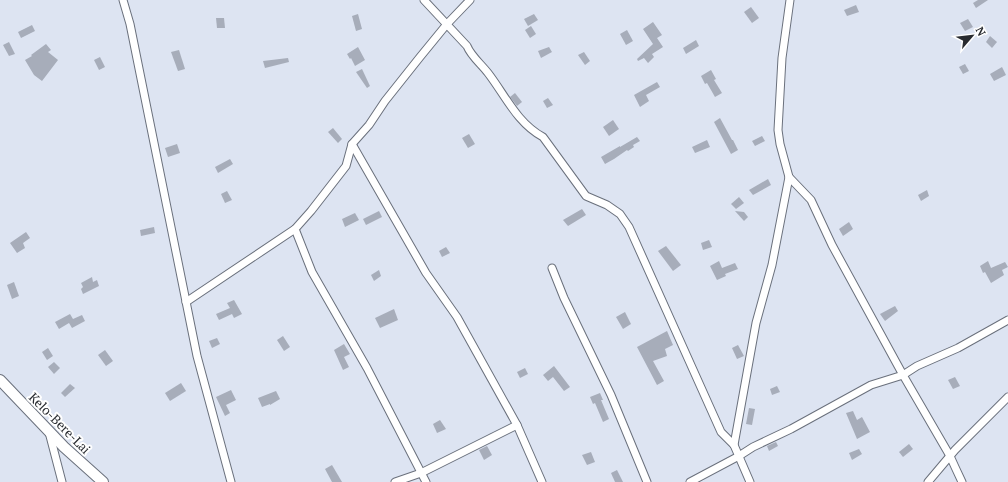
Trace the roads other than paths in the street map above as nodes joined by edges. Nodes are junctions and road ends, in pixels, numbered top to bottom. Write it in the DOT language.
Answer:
graph roads {
  1 [pos="123,0"];
  2 [pos="424,0"];
  3 [pos="470,0"];
  4 [pos="790,0"];
  5 [pos="447,24"];
  6 [pos="352,144"];
  7 [pos="790,177"];
  8 [pos="295,229"];
  9 [pos="552,268"];
  10 [pos="186,302"];
  11 [pos="1008,320"];
  12 [pos="903,375"];
  13 [pos="0,380"];
  14 [pos="1008,397"];
  15 [pos="517,425"];
  16 [pos="48,431"];
  17 [pos="734,445"];
  18 [pos="739,456"];
  19 [pos="950,456"];
  20 [pos="422,473"];
  21 [pos="62,482"];
  22 [pos="103,482"];
  23 [pos="231,482"];
  24 [pos="395,482"];
  25 [pos="426,482"];
  26 [pos="542,482"];
  27 [pos="648,482"];
  28 [pos="690,482"];
  29 [pos="750,482"];
  30 [pos="928,482"];
  31 [pos="962,482"];
  1 -- 10 [label="street"];
  2 -- 5 [label="street"];
  3 -- 5 [label="street"];
  4 -- 7 [label="street"];
  5 -- 6 [label="street"];
  5 -- 17 [label="street"];
  6 -- 8 [label="street"];
  6 -- 15 [label="street"];
  7 -- 12 [label="street"];
  7 -- 17 [label="street"];
  8 -- 10 [label="street"];
  8 -- 20 [label="street"];
  9 -- 27 [label="street"];
  10 -- 23 [label="street"];
  11 -- 12 [label="street"];
  12 -- 18 [label="street"];
  12 -- 19 [label="street"];
  13 -- 16 [label="main road, Kelo-Bere-Lai"];
  14 -- 19 [label="street"];
  15 -- 20 [label="street"];
  15 -- 26 [label="street"];
  16 -- 21 [label="street"];
  16 -- 22 [label="main road, Kelo-Bere-Lai"];
  17 -- 18 [label="street"];
  18 -- 28 [label="street"];
  18 -- 29 [label="street"];
  19 -- 30 [label="street"];
  19 -- 31 [label="street"];
  20 -- 24 [label="street"];
  20 -- 25 [label="street"];
}
